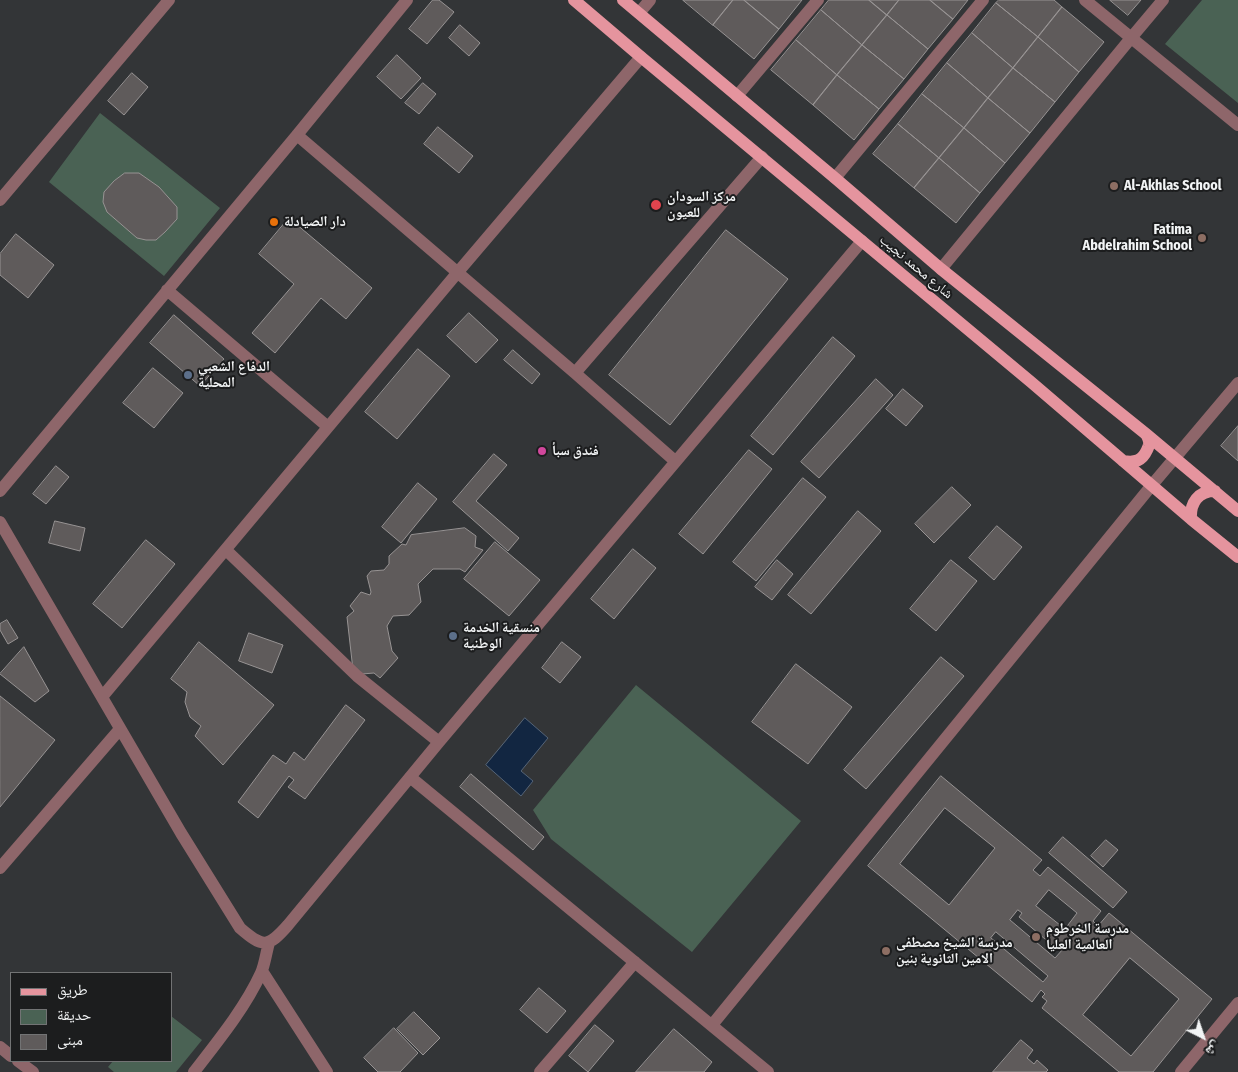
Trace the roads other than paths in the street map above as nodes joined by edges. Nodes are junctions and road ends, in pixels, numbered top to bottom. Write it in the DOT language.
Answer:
graph roads {
  1 [pos="169,0"];
  2 [pos="407,0"];
  3 [pos="574,0"];
  4 [pos="623,0"];
  5 [pos="650,0"];
  6 [pos="818,0"];
  7 [pos="983,0"];
  8 [pos="1085,0"];
  9 [pos="1163,0"];
  10 [pos="639,13"];
  11 [pos="1131,38"];
  12 [pos="641,58"];
  13 [pos="737,96"];
  14 [pos="1238,125"];
  15 [pos="296,135"];
  16 [pos="762,157"];
  17 [pos="835,178"];
  18 [pos="0,200"];
  19 [pos="862,242"];
  20 [pos="941,269"];
  21 [pos="458,272"];
  22 [pos="167,290"];
  23 [pos="575,373"];
  24 [pos="1238,383"];
  25 [pos="328,427"];
  26 [pos="1146,434"];
  27 [pos="1174,458"];
  28 [pos="675,461"];
  29 [pos="1123,461"];
  30 [pos="1152,485"];
  31 [pos="0,491"];
  32 [pos="1215,491"];
  33 [pos="1238,511"];
  34 [pos="1191,519"];
  35 [pos="0,522"];
  36 [pos="226,550"];
  37 [pos="1238,557"];
  38 [pos="102,697"];
  39 [pos="120,729"];
  40 [pos="439,742"];
  41 [pos="410,778"];
  42 [pos="0,868"];
  43 [pos="268,943"];
  44 [pos="635,962"];
  45 [pos="262,971"];
  46 [pos="1238,1003"];
  47 [pos="712,1025"];
  48 [pos="0,1047"];
  49 [pos="10,1055"];
  50 [pos="19,1062"];
  51 [pos="33,1072"];
  52 [pos="194,1072"];
  53 [pos="327,1072"];
  54 [pos="540,1072"];
  55 [pos="768,1072"];
  56 [pos="1181,1072"];
  1 -- 18 [label="street"];
  2 -- 15 [label="street"];
  3 -- 12 [label="main road, شارع محمد نجيب"];
  4 -- 10 [label="main road, شارع محمد نجيب"];
  5 -- 10 [label="street"];
  6 -- 13 [label="street"];
  7 -- 17 [label="street"];
  8 -- 11 [label="street"];
  9 -- 11 [label="street"];
  10 -- 13 [label="main road, شارع محمد نجيب"];
  11 -- 14 [label="street"];
  11 -- 20 [label="street"];
  12 -- 16 [label="main road, شارع محمد نجيب"];
  12 -- 21 [label="street"];
  13 -- 17 [label="main road, شارع محمد نجيب"];
  15 -- 21 [label="street"];
  15 -- 22 [label="street"];
  16 -- 19 [label="main road, شارع محمد نجيب"];
  16 -- 23 [label="street"];
  17 -- 20 [label="main road, شارع محمد نجيب"];
  19 -- 28 [label="street"];
  19 -- 29 [label="main road, شارع محمد نجيب"];
  20 -- 26 [label="main road, شارع محمد نجيب"];
  21 -- 23 [label="street"];
  21 -- 25 [label="street"];
  22 -- 25 [label="street"];
  22 -- 31 [label="street"];
  23 -- 28 [label="street"];
  24 -- 27 [label="street"];
  25 -- 36 [label="street"];
  26 -- 27 [label="main road, شارع محمد نجيب"];
  26 -- 29 [label="main road"];
  27 -- 30 [label="street"];
  27 -- 32 [label="main road, شارع محمد نجيب"];
  28 -- 40 [label="street"];
  29 -- 30 [label="main road, شارع محمد نجيب"];
  30 -- 34 [label="main road, شارع محمد نجيب"];
  30 -- 47 [label="street"];
  32 -- 33 [label="main road, شارع محمد نجيب"];
  32 -- 34 [label="main road"];
  34 -- 37 [label="main road, شارع محمد نجيب"];
  35 -- 38 [label="street"];
  36 -- 38 [label="street"];
  36 -- 40 [label="street"];
  38 -- 39 [label="street"];
  39 -- 42 [label="street"];
  39 -- 43 [label="street"];
  40 -- 41 [label="street"];
  41 -- 43 [label="street"];
  41 -- 44 [label="street"];
  43 -- 45 [label="street"];
  44 -- 47 [label="street"];
  44 -- 54 [label="street"];
  45 -- 52 [label="street"];
  45 -- 53 [label="street"];
  46 -- 56 [label="street"];
  47 -- 55 [label="street"];
  48 -- 49 [label="street"];
  50 -- 51 [label="street"];
}
